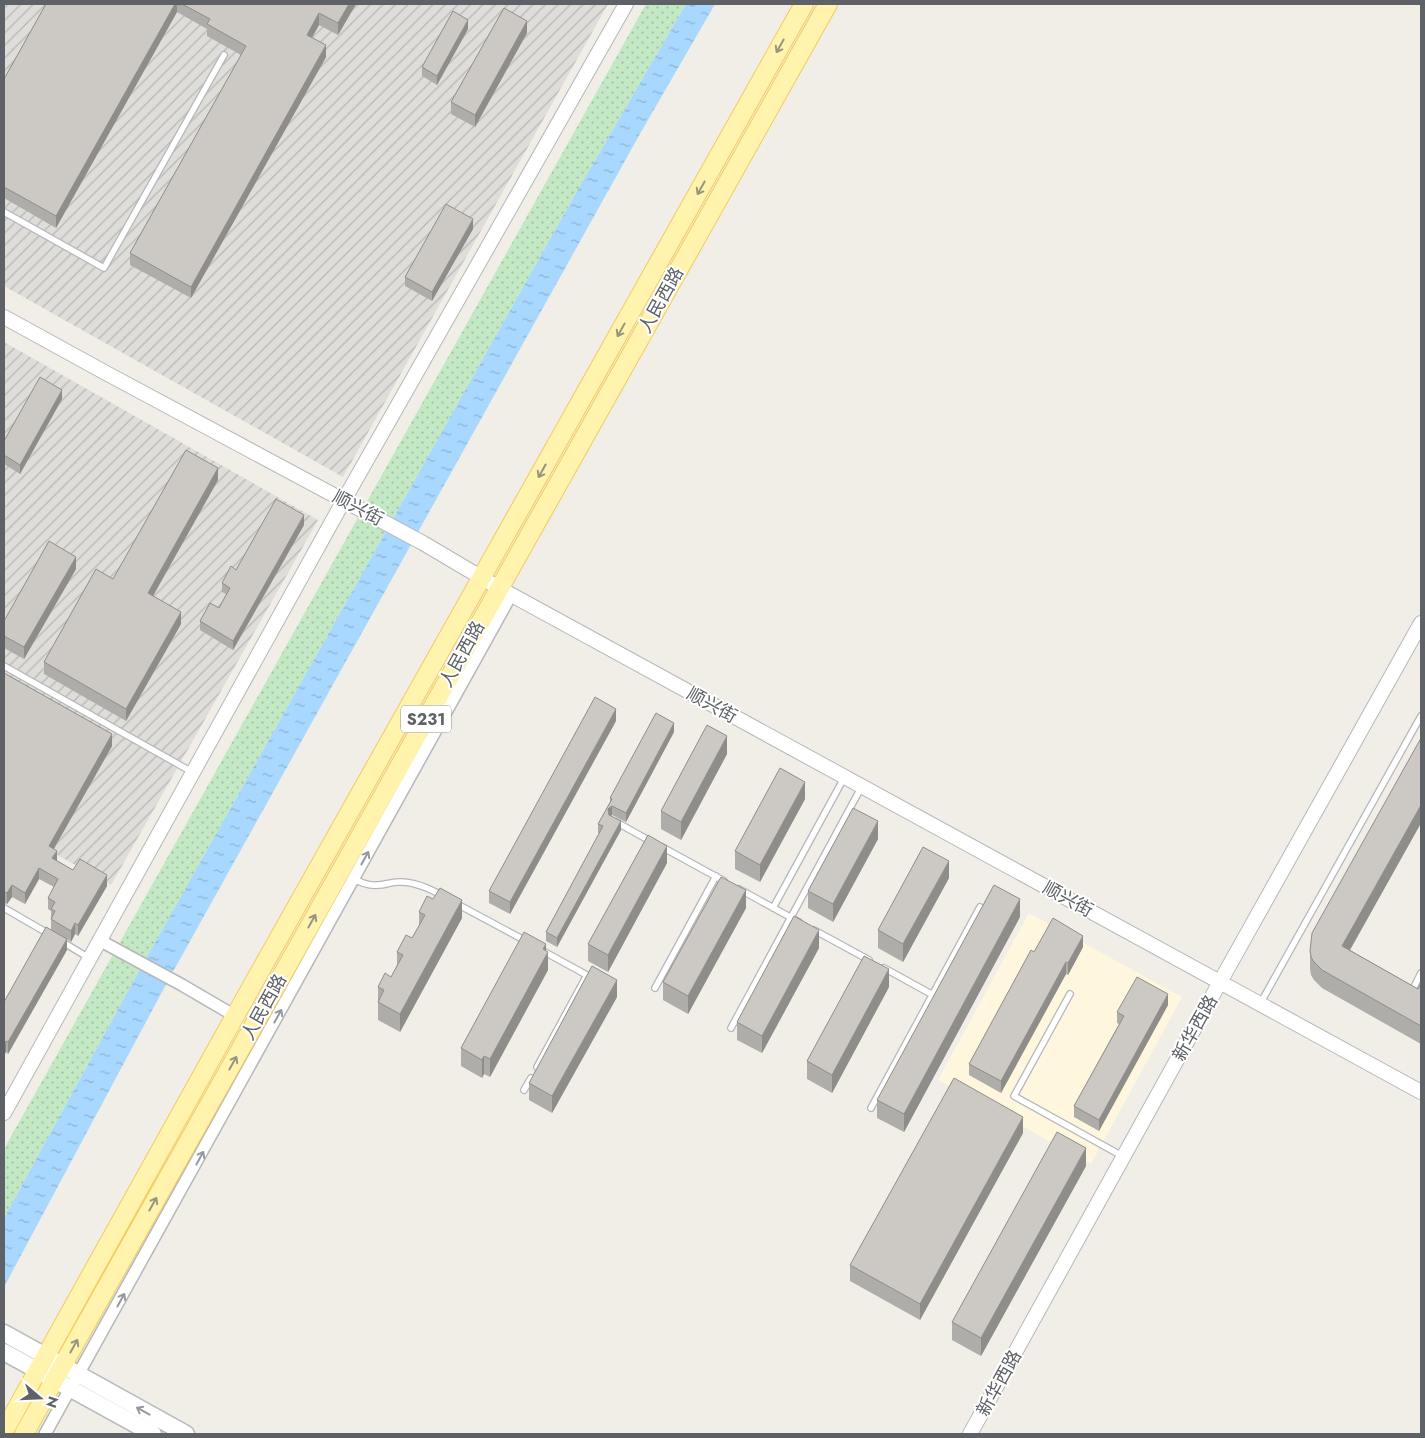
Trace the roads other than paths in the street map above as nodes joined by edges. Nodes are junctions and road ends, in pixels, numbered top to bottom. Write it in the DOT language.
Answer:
graph roads {
  1 [pos="626,4"];
  2 [pos="804,4"];
  3 [pos="828,4"];
  4 [pos="224,55"];
  5 [pos="4,212"];
  6 [pos="4,317"];
  7 [pos="344,500"];
  8 [pos="482,578"];
  9 [pos="505,591"];
  10 [pos="1421,623"];
  11 [pos="4,666"];
  12 [pos="1421,716"];
  13 [pos="192,772"];
  14 [pos="844,777"];
  15 [pos="862,786"];
  16 [pos="612,820"];
  17 [pos="347,875"];
  18 [pos="716,876"];
  19 [pos="980,907"];
  20 [pos="4,908"];
  21 [pos="773,908"];
  22 [pos="791,917"];
  23 [pos="100,940"];
  24 [pos="90,958"];
  25 [pos="1421,973"];
  26 [pos="587,975"];
  27 [pos="1220,982"];
  28 [pos="601,983"];
  29 [pos="1414,987"];
  30 [pos="655,988"];
  31 [pos="1070,994"];
  32 [pos="932,995"];
  33 [pos="1260,1004"];
  34 [pos="235,1016"];
  35 [pos="731,1028"];
  36 [pos="524,1090"];
  37 [pos="1421,1092"];
  38 [pos="871,1108"];
  39 [pos="4,1113"];
  40 [pos="1124,1157"];
  41 [pos="4,1333"];
  42 [pos="4,1352"];
  43 [pos="42,1363"];
  44 [pos="59,1373"];
  45 [pos="75,1382"];
  46 [pos="4,1431"];
  47 [pos="24,1434"];
  48 [pos="46,1434"];
  49 [pos="153,1434"];
  50 [pos="186,1434"];
  51 [pos="970,1434"];
  1 -- 7 [label="street"];
  2 -- 8 [label="main road, 人民西路 / S231, one-way"];
  3 -- 9 [label="main road, 人民西路 / S231"];
  4 -- 5 [label="lane"];
  6 -- 7 [label="street, 顺兴街"];
  7 -- 8 [label="street, 顺兴街"];
  7 -- 13 [label="street"];
  8 -- 9 [label="street, 顺兴街"];
  8 -- 34 [label="main road, 人民西路 / S231"];
  9 -- 14 [label="street, 顺兴街"];
  17 -- 9 [label="main road, 人民西路 / S231, one-way"];
  10 -- 27 [label="street, 新华西路"];
  11 -- 13 [label="lane"];
  12 -- 33 [label="lane"];
  13 -- 23 [label="street"];
  14 -- 15 [label="street, 顺兴街"];
  14 -- 21 [label="lane"];
  15 -- 22 [label="lane"];
  15 -- 27 [label="street, 顺兴街"];
  16 -- 18 [label="lane"];
  17 -- 26 [label="lane"];
  44 -- 17 [label="main road, 人民西路 / S231, one-way"];
  45 -- 17 [label="street, one-way"];
  18 -- 21 [label="lane"];
  18 -- 30 [label="lane"];
  19 -- 32 [label="lane"];
  20 -- 24 [label="lane"];
  21 -- 22 [label="lane"];
  22 -- 32 [label="lane"];
  22 -- 35 [label="lane"];
  23 -- 24 [label="street"];
  23 -- 34 [label="street"];
  24 -- 39 [label="street"];
  25 -- 29 [label="lane"];
  26 -- 28 [label="lane"];
  26 -- 36 [label="lane"];
  27 -- 33 [label="street, 顺兴街"];
  27 -- 40 [label="street, 新华西路"];
  31 -- 40 [label="lane"];
  32 -- 38 [label="lane"];
  33 -- 37 [label="street, 顺兴街"];
  34 -- 43 [label="main road, 人民西路 / S231"];
  40 -- 51 [label="street, 新华西路"];
  41 -- 43 [label="main road"];
  42 -- 43 [label="main road"];
  43 -- 44 [label="main road"];
  43 -- 46 [label="main road, 人民西路 / S231"];
  44 -- 45 [label="main road"];
  44 -- 47 [label="main road, 人民西路 / S231"];
  45 -- 48 [label="street"];
  45 -- 49 [label="main road"];
  50 -- 45 [label="main road, one-way"];
}
